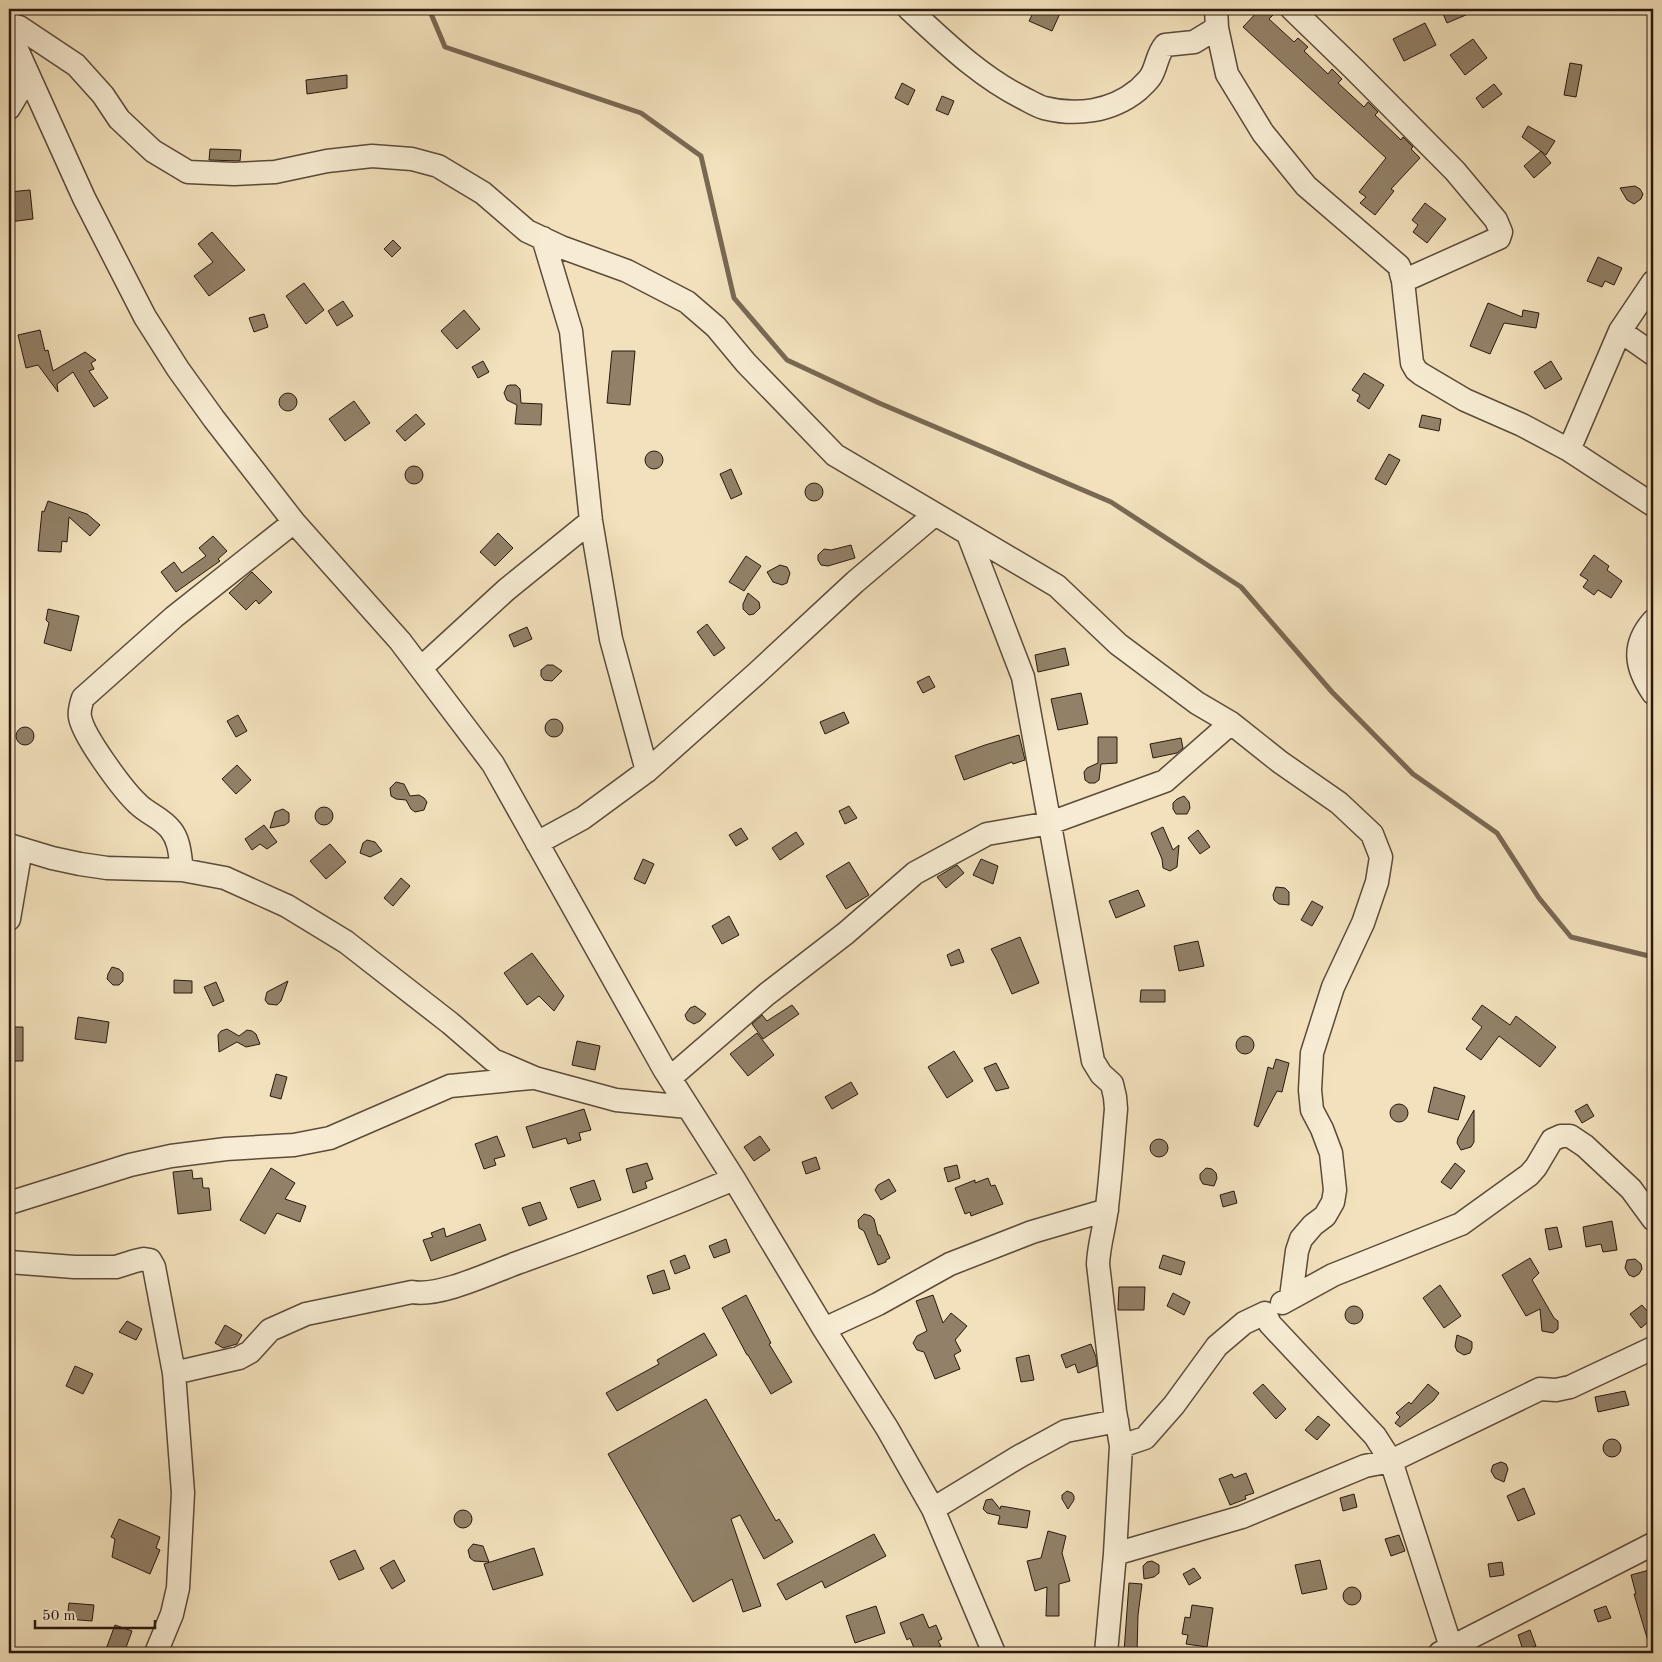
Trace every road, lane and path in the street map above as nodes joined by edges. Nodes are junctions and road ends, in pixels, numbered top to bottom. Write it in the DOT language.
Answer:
graph roads {
  1 [pos="909,9"];
  2 [pos="1292,9"];
  3 [pos="1217,18"];
  4 [pos="9,24"];
  5 [pos="9,32"];
  6 [pos="27,72"];
  7 [pos="9,108"];
  8 [pos="544,238"];
  9 [pos="1403,282"];
  10 [pos="1653,282"];
  11 [pos="1620,332"];
  12 [pos="1653,354"];
  13 [pos="1569,450"];
  14 [pos="1653,505"];
  15 [pos="934,515"];
  16 [pos="591,521"];
  17 [pos="294,522"];
  18 [pos="968,534"];
  19 [pos="1653,622"];
  20 [pos="421,668"];
  21 [pos="1653,693"];
  22 [pos="1231,724"];
  23 [pos="647,771"];
  24 [pos="1050,823"];
  25 [pos="537,842"];
  26 [pos="15,847"];
  27 [pos="182,870"];
  28 [pos="9,919"];
  29 [pos="535,1078"];
  30 [pos="670,1078"];
  31 [pos="688,1107"];
  32 [pos="734,1179"];
  33 [pos="9,1203"];
  34 [pos="1107,1210"];
  35 [pos="1653,1218"];
  36 [pos="9,1262"];
  37 [pos="1291,1297"];
  38 [pos="1265,1313"];
  39 [pos="824,1329"];
  40 [pos="1653,1348"];
  41 [pos="174,1373"];
  42 [pos="1117,1422"];
  43 [pos="1121,1446"];
  44 [pos="1391,1461"];
  45 [pos="933,1509"];
  46 [pos="1653,1544"];
  47 [pos="1115,1554"];
  48 [pos="1443,1652"];
  49 [pos="156,1653"];
  50 [pos="994,1653"];
  51 [pos="1106,1653"];
  1 -- 3 [label="street"];
  2 -- 9 [label="street"];
  3 -- 9 [label="street"];
  4 -- 8 [label="street"];
  5 -- 6 [label="street"];
  6 -- 7 [label="street"];
  6 -- 17 [label="street"];
  8 -- 15 [label="street"];
  8 -- 16 [label="street"];
  9 -- 13 [label="street"];
  10 -- 11 [label="street"];
  11 -- 12 [label="street"];
  11 -- 13 [label="street"];
  13 -- 14 [label="street"];
  15 -- 18 [label="street"];
  15 -- 23 [label="street"];
  16 -- 20 [label="street"];
  16 -- 23 [label="street"];
  17 -- 20 [label="street"];
  17 -- 27 [label="street"];
  18 -- 22 [label="street"];
  18 -- 24 [label="street"];
  19 -- 21 [label="street"];
  20 -- 25 [label="street"];
  22 -- 24 [label="street"];
  22 -- 37 [label="street"];
  23 -- 25 [label="street"];
  24 -- 30 [label="street"];
  24 -- 34 [label="street"];
  25 -- 30 [label="street"];
  26 -- 27 [label="street"];
  26 -- 28 [label="street"];
  27 -- 29 [label="street"];
  29 -- 31 [label="street"];
  29 -- 33 [label="street"];
  30 -- 31 [label="street"];
  31 -- 32 [label="street"];
  32 -- 39 [label="street"];
  32 -- 41 [label="street"];
  34 -- 39 [label="street"];
  34 -- 42 [label="street"];
  35 -- 37 [label="street"];
  36 -- 41 [label="street"];
  37 -- 38 [label="street"];
  38 -- 43 [label="street"];
  38 -- 44 [label="street"];
  39 -- 45 [label="street"];
  40 -- 44 [label="street"];
  41 -- 49 [label="street"];
  42 -- 43 [label="street"];
  42 -- 45 [label="street"];
  43 -- 47 [label="street"];
  44 -- 47 [label="street"];
  44 -- 48 [label="street"];
  45 -- 50 [label="street"];
  46 -- 48 [label="street"];
  47 -- 51 [label="street"];
}
